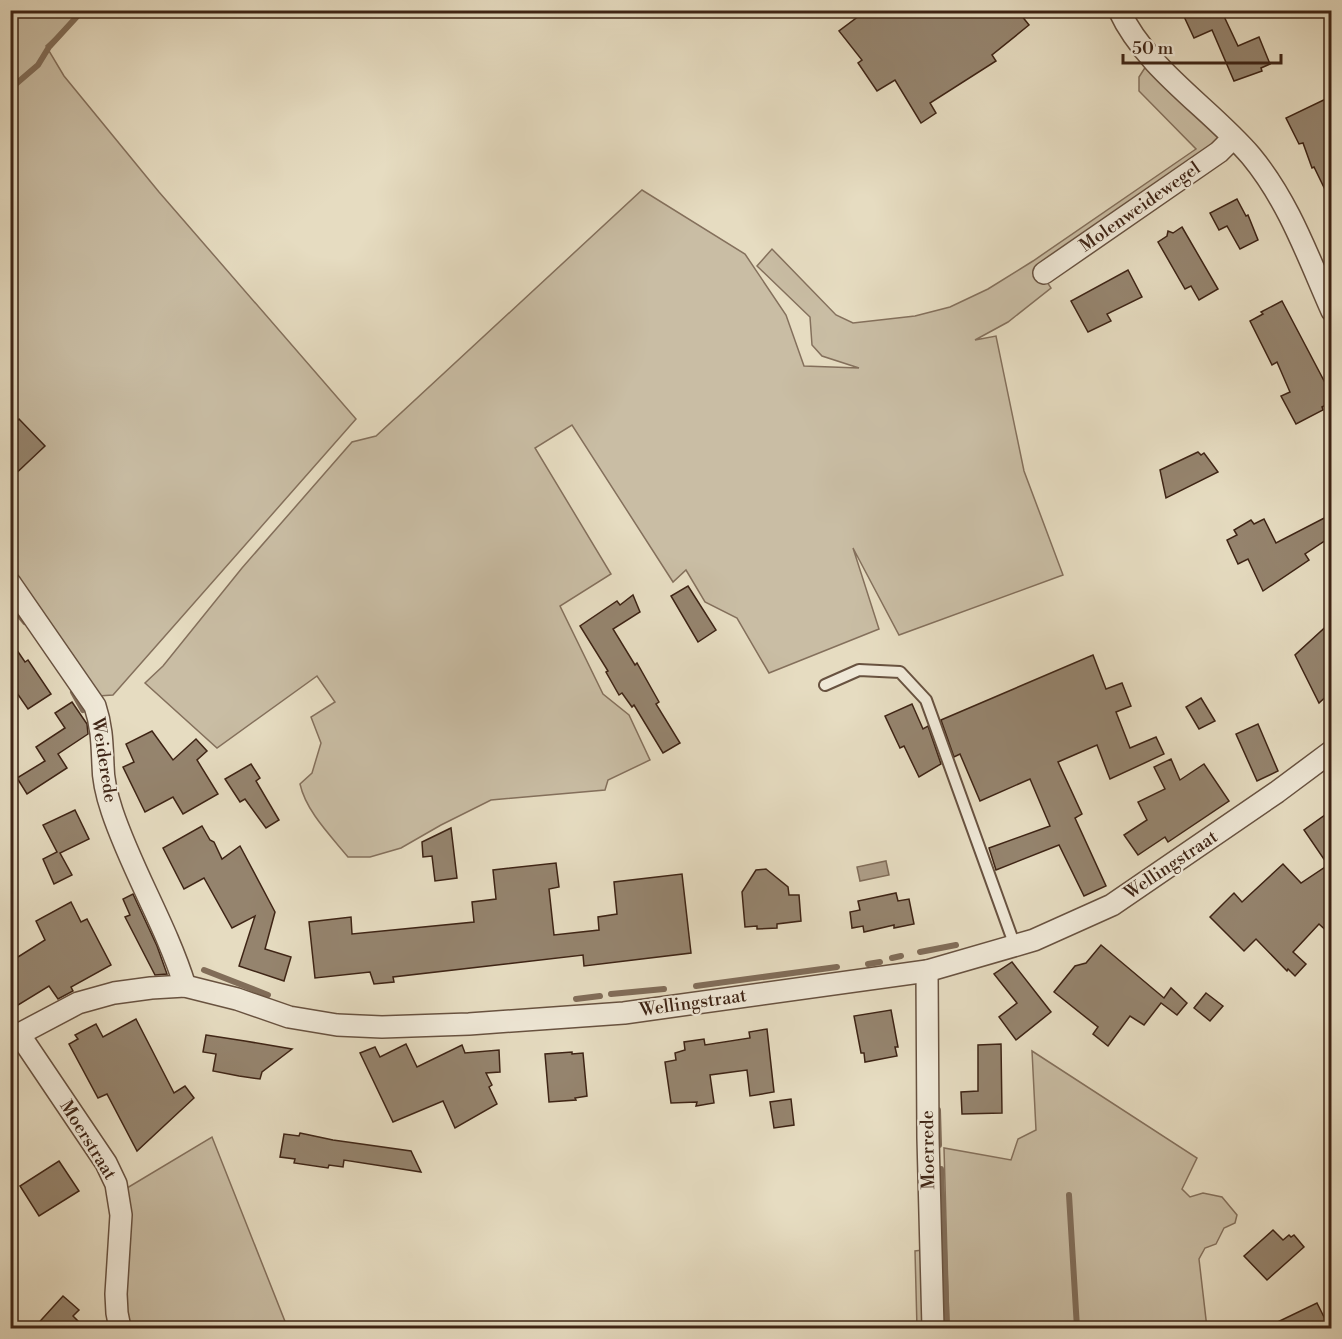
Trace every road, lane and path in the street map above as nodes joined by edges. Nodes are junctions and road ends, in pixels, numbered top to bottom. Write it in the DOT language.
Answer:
graph roads {
  1 [pos="1119,10"];
  2 [pos="1233,138"];
  3 [pos="1044,273"];
  4 [pos="1332,311"];
  5 [pos="10,583"];
  6 [pos="825,685"];
  7 [pos="1332,752"];
  8 [pos="1015,946"];
  9 [pos="927,971"];
  10 [pos="185,986"];
  11 [pos="15,1037"];
  12 [pos="120,1329"];
  13 [pos="933,1329"];
  1 -- 2 [label="street"];
  2 -- 3 [label="street, Molenweidewegel"];
  2 -- 4 [label="street"];
  5 -- 10 [label="street, Weiderede"];
  6 -- 8 [label="lane"];
  7 -- 8 [label="street, Wellingstraat"];
  8 -- 9 [label="street, Wellingstraat"];
  9 -- 10 [label="street, Wellingstraat"];
  9 -- 13 [label="street, Moerrede"];
  10 -- 11 [label="street, Wellingstraat"];
  11 -- 12 [label="street, Moerstraat"];
}
